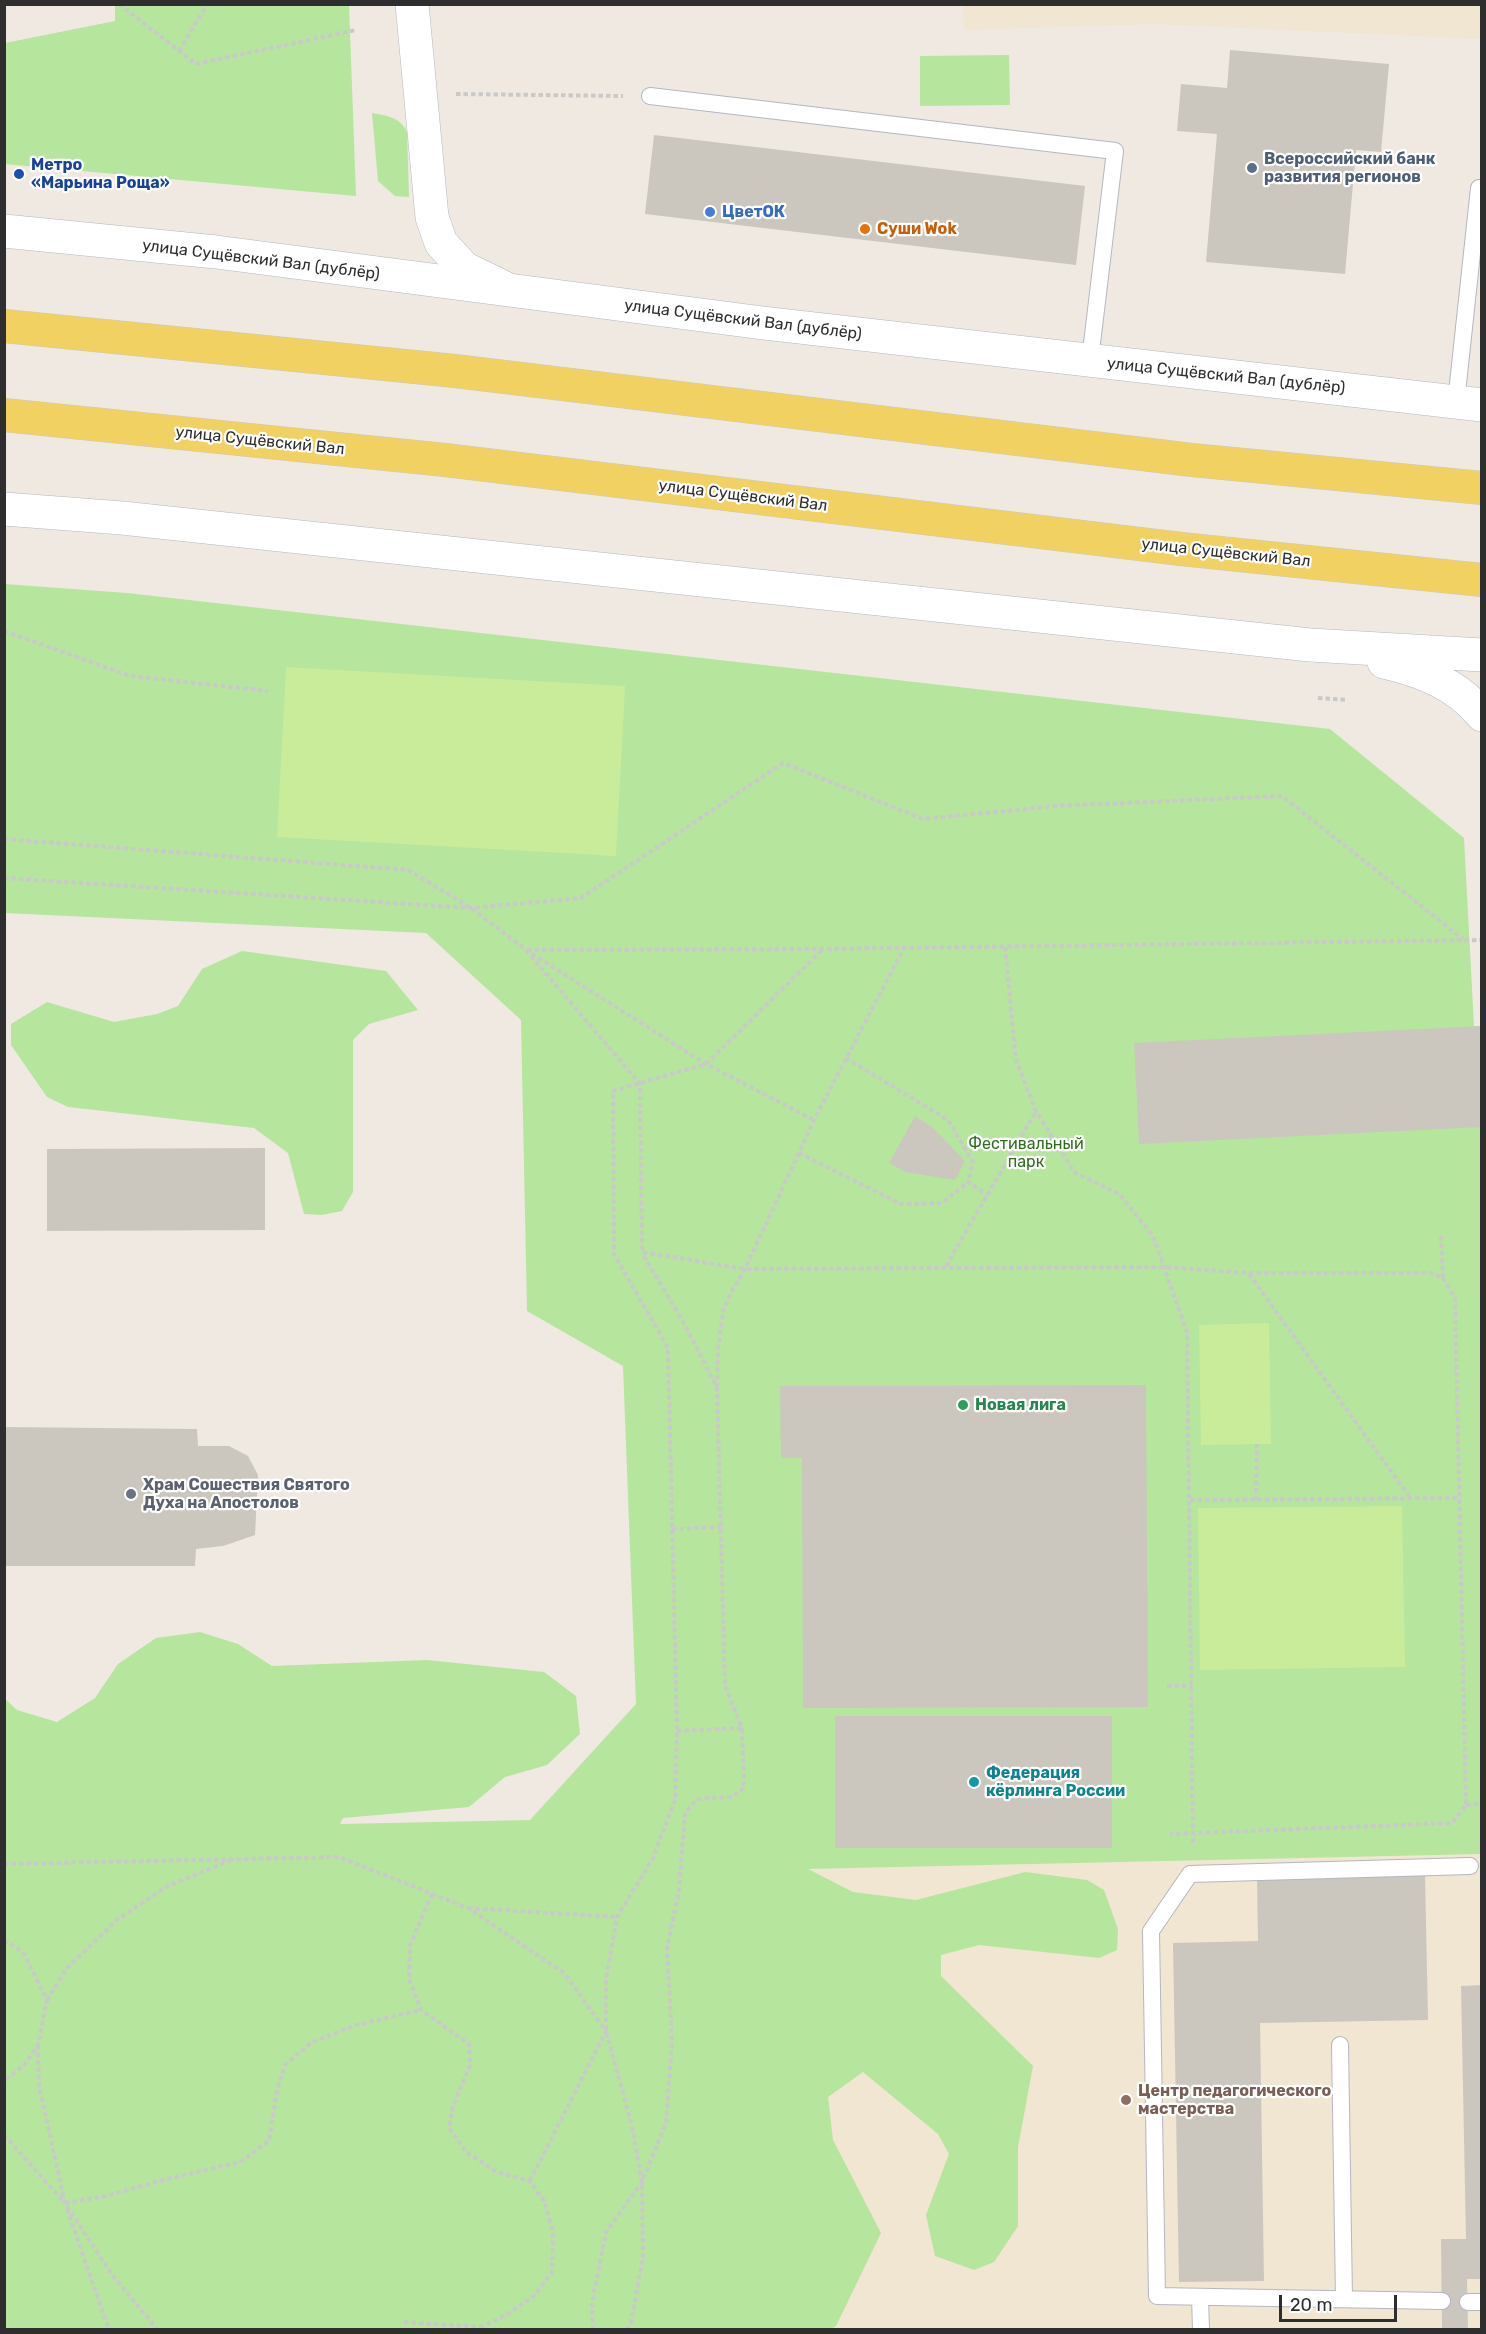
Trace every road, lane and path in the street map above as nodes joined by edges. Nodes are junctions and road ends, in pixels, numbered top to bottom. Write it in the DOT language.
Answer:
graph roads {
  1 [pos="119,4"];
  2 [pos="207,4"];
  3 [pos="412,4"];
  4 [pos="356,30"];
  5 [pos="179,51"];
  6 [pos="453,94"];
  7 [pos="650,96"];
  8 [pos="1482,188"];
  9 [pos="4,231"];
  10 [pos="534,294"];
  11 [pos="4,326"];
  12 [pos="1090,360"];
  13 [pos="1469,404"];
  14 [pos="4,415"];
  15 [pos="1482,488"];
  16 [pos="4,509"];
  17 [pos="1482,580"];
  18 [pos="4,631"];
  19 [pos="1310,645"];
  20 [pos="1482,655"];
  21 [pos="268,691"];
  22 [pos="1318,698"];
  23 [pos="1348,700"];
  24 [pos="1482,715"];
  25 [pos="4,839"];
  26 [pos="4,878"];
  27 [pos="471,908"];
  28 [pos="1463,939"];
  29 [pos="1482,940"];
  30 [pos="1005,946"];
  31 [pos="904,948"];
  32 [pos="823,949"];
  33 [pos="526,950"];
  34 [pos="846,1058"];
  35 [pos="706,1064"];
  36 [pos="640,1084"];
  37 [pos="1036,1111"];
  38 [pos="814,1120"];
  39 [pos="799,1153"];
  40 [pos="968,1182"];
  41 [pos="987,1195"];
  42 [pos="1441,1236"];
  43 [pos="642,1252"];
  44 [pos="946,1267"];
  45 [pos="1162,1267"];
  46 [pos="745,1269"];
  47 [pos="1248,1273"];
  48 [pos="1443,1278"];
  49 [pos="717,1388"];
  50 [pos="1257,1444"];
  51 [pos="1460,1498"];
  52 [pos="1411,1499"];
  53 [pos="1190,1500"];
  54 [pos="1256,1500"];
  55 [pos="721,1527"];
  56 [pos="672,1529"];
  57 [pos="1167,1686"];
  58 [pos="1192,1686"];
  59 [pos="742,1728"];
  60 [pos="677,1731"];
  61 [pos="1482,1804"];
  62 [pos="1467,1805"];
  63 [pos="1170,1834"];
  64 [pos="1193,1834"];
  65 [pos="234,1859"];
  66 [pos="4,1864"];
  67 [pos="1470,1866"];
  68 [pos="1191,1867"];
  69 [pos="432,1894"];
  70 [pos="468,1908"];
  71 [pos="617,1917"];
  72 [pos="4,1940"];
  73 [pos="47,2000"];
  74 [pos="421,2010"];
  75 [pos="606,2031"];
  76 [pos="38,2045"];
  77 [pos="1340,2045"];
  78 [pos="4,2081"];
  79 [pos="4,2135"];
  80 [pos="530,2181"];
  81 [pos="642,2182"];
  82 [pos="64,2203"];
  83 [pos="1200,2297"];
  84 [pos="1344,2299"];
  85 [pos="1442,2301"];
  86 [pos="404,2322"];
  87 [pos="481,2328"];
  88 [pos="109,2330"];
  89 [pos="158,2330"];
  90 [pos="593,2330"];
  91 [pos="626,2330"];
  92 [pos="1201,2330"];
  1 -- 5 [label="path"];
  2 -- 5 [label="path"];
  3 -- 10 [label="main road"];
  4 -- 5 [label="path"];
  6 -- 7 [label="path"];
  7 -- 12 [label="lane"];
  8 -- 13 [label="lane"];
  9 -- 10 [label="main road, улица Сущёвский Вал (дублёр)"];
  10 -- 12 [label="main road, улица Сущёвский Вал (дублёр)"];
  11 -- 15 [label="main road"];
  12 -- 13 [label="main road, улица Сущёвский Вал (дублёр)"];
  14 -- 17 [label="main road, улица Сущёвский Вал"];
  16 -- 19 [label="main road"];
  18 -- 21 [label="path"];
  19 -- 20 [label="main road"];
  19 -- 24 [label="main road"];
  22 -- 23 [label="path"];
  25 -- 27 [label="path"];
  26 -- 27 [label="path"];
  27 -- 28 [label="path"];
  27 -- 33 [label="path"];
  28 -- 29 [label="path"];
  28 -- 30 [label="path"];
  30 -- 31 [label="path"];
  30 -- 37 [label="path"];
  31 -- 32 [label="path"];
  31 -- 34 [label="path"];
  32 -- 33 [label="path"];
  32 -- 35 [label="path"];
  33 -- 35 [label="path"];
  33 -- 36 [label="path"];
  34 -- 38 [label="path"];
  34 -- 40 [label="path"];
  35 -- 36 [label="path"];
  35 -- 38 [label="path"];
  36 -- 43 [label="path"];
  36 -- 56 [label="path"];
  37 -- 41 [label="path"];
  37 -- 45 [label="path"];
  38 -- 39 [label="path"];
  39 -- 40 [label="path"];
  39 -- 46 [label="path"];
  40 -- 41 [label="path"];
  41 -- 44 [label="path"];
  42 -- 48 [label="path"];
  43 -- 46 [label="path"];
  43 -- 49 [label="path"];
  44 -- 45 [label="path"];
  44 -- 46 [label="path"];
  45 -- 47 [label="path"];
  45 -- 53 [label="path"];
  46 -- 49 [label="path"];
  47 -- 48 [label="path"];
  47 -- 52 [label="path"];
  48 -- 51 [label="path"];
  49 -- 55 [label="path"];
  50 -- 54 [label="path"];
  51 -- 52 [label="path"];
  51 -- 62 [label="path"];
  52 -- 54 [label="path"];
  53 -- 54 [label="path"];
  53 -- 58 [label="path"];
  55 -- 56 [label="path"];
  55 -- 59 [label="path"];
  56 -- 60 [label="path"];
  57 -- 58 [label="path"];
  58 -- 64 [label="path"];
  59 -- 60 [label="path"];
  59 -- 81 [label="path"];
  60 -- 71 [label="path"];
  61 -- 62 [label="path"];
  62 -- 64 [label="path"];
  63 -- 64 [label="path"];
  64 -- 68 [label="path"];
  65 -- 66 [label="path"];
  65 -- 69 [label="path"];
  65 -- 73 [label="path"];
  67 -- 68 [label="lane"];
  68 -- 83 [label="lane"];
  69 -- 70 [label="path"];
  69 -- 74 [label="path"];
  70 -- 71 [label="path"];
  70 -- 75 [label="path"];
  71 -- 75 [label="path"];
  72 -- 73 [label="path"];
  73 -- 76 [label="path"];
  74 -- 80 [label="path"];
  74 -- 82 [label="path"];
  75 -- 80 [label="path"];
  75 -- 81 [label="path"];
  76 -- 78 [label="path"];
  76 -- 82 [label="path"];
  77 -- 84 [label="lane"];
  79 -- 82 [label="path"];
  80 -- 87 [label="path"];
  81 -- 90 [label="path"];
  81 -- 91 [label="path"];
  82 -- 88 [label="path"];
  82 -- 89 [label="path"];
  83 -- 84 [label="lane"];
  83 -- 92 [label="lane"];
  84 -- 85 [label="lane"];
  86 -- 87 [label="path"];
}
